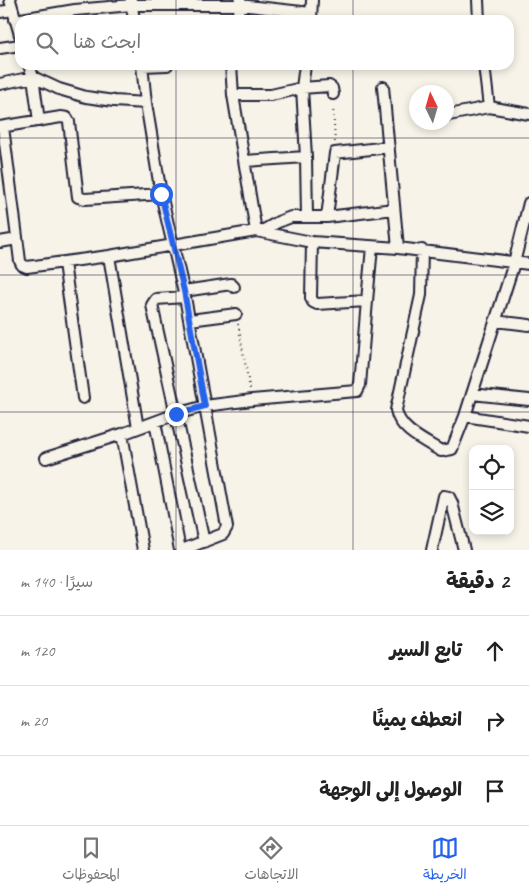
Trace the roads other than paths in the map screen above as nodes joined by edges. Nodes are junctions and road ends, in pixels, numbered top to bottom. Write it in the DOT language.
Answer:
graph roads {
  1 [pos="312,0"];
  2 [pos="478,0"];
  3 [pos="132,2"];
  4 [pos="239,2"];
  5 [pos="164,3"];
  6 [pos="190,3"];
  7 [pos="75,5"];
  8 [pos="13,10"];
  9 [pos="0,12"];
  10 [pos="133,15"];
  11 [pos="238,15"];
  12 [pos="306,15"];
  13 [pos="311,15"];
  14 [pos="479,15"];
  15 [pos="15,46"];
  16 [pos="0,48"];
  17 [pos="31,70"];
  18 [pos="142,70"];
  19 [pos="231,70"];
  20 [pos="304,70"];
  21 [pos="485,70"];
  22 [pos="33,78"];
  23 [pos="0,84"];
  24 [pos="383,87"];
  25 [pos="302,88"];
  26 [pos="333,94"];
  27 [pos="233,95"];
  28 [pos="146,104"];
  29 [pos="489,107"];
  30 [pos="454,114"];
  31 [pos="529,114"];
  32 [pos="39,121"];
  33 [pos="2,127"];
  34 [pos="389,147"];
  35 [pos="3,154"];
  36 [pos="306,157"];
  37 [pos="245,161"];
  38 [pos="161,194"];
  39 [pos="529,203"];
  40 [pos="394,209"];
  41 [pos="327,217"];
  42 [pos="307,218"];
  43 [pos="259,231"];
  44 [pos="17,239"];
  45 [pos="0,242"];
  46 [pos="312,242"];
  47 [pos="174,245"];
  48 [pos="372,247"];
  49 [pos="398,248"];
  50 [pos="422,250"];
  51 [pos="109,256"];
  52 [pos="64,263"];
  53 [pos="514,263"];
  54 [pos="529,264"];
  55 [pos="234,287"];
  56 [pos="184,294"];
  57 [pos="367,301"];
  58 [pos="236,314"];
  59 [pos="190,320"];
  60 [pos="495,320"];
  61 [pos="529,325"];
  62 [pos="472,394"];
  63 [pos="83,398"];
  64 [pos="529,400"];
  65 [pos="205,406"];
  66 [pos="176,414"];
  67 [pos="465,416"];
  68 [pos="155,422"];
  69 [pos="529,426"];
  70 [pos="138,428"];
  71 [pos="122,434"];
  72 [pos="46,458"];
  73 [pos="204,542"];
  74 [pos="143,550"];
  75 [pos="181,550"];
  76 [pos="432,550"];
  77 [pos="464,550"];
  1 -- 13 [label="street"];
  2 -- 14 [label="street"];
  3 -- 5 [label="street"];
  3 -- 7 [label="street"];
  3 -- 10 [label="street"];
  4 -- 6 [label="street"];
  4 -- 11 [label="street"];
  4 -- 12 [label="street"];
  5 -- 6 [label="street"];
  7 -- 8 [label="street"];
  8 -- 9 [label="street"];
  15 -- 16 [label="street"];
  17 -- 22 [label="street"];
  18 -- 28 [label="street"];
  19 -- 27 [label="street"];
  20 -- 25 [label="street"];
  21 -- 29 [label="street"];
  22 -- 23 [label="street"];
  22 -- 28 [label="street"];
  22 -- 32 [label="street"];
  24 -- 34 [label="street"];
  25 -- 26 [label="street"];
  25 -- 27 [label="street"];
  25 -- 36 [label="street"];
  27 -- 37 [label="street"];
  28 -- 38 [label="street"];
  29 -- 30 [label="street"];
  29 -- 31 [label="street"];
  32 -- 33 [label="street"];
  32 -- 38 [label="street"];
  33 -- 35 [label="street"];
  34 -- 40 [label="street"];
  34 -- 41 [label="street"];
  35 -- 44 [label="street"];
  36 -- 37 [label="street"];
  36 -- 42 [label="street"];
  37 -- 43 [label="street"];
  38 -- 47 [label="street"];
  39 -- 53 [label="street"];
  40 -- 41 [label="street"];
  40 -- 49 [label="street"];
  41 -- 42 [label="street"];
  42 -- 43 [label="street"];
  43 -- 46 [label="street"];
  43 -- 47 [label="street"];
  44 -- 45 [label="street"];
  44 -- 52 [label="street"];
  46 -- 48 [label="street"];
  46 -- 57 [label="street"];
  47 -- 51 [label="street"];
  47 -- 56 [label="street"];
  48 -- 49 [label="street"];
  48 -- 57 [label="street"];
  49 -- 50 [label="street"];
  50 -- 53 [label="street"];
  50 -- 67 [label="street"];
  51 -- 52 [label="street"];
  51 -- 70 [label="street"];
  52 -- 63 [label="street"];
  53 -- 54 [label="street"];
  53 -- 60 [label="street"];
  55 -- 56 [label="street"];
  56 -- 59 [label="street"];
  56 -- 66 [label="street"];
  57 -- 65 [label="street"];
  58 -- 59 [label="street"];
  59 -- 65 [label="street"];
  60 -- 61 [label="street"];
  60 -- 62 [label="street"];
  62 -- 64 [label="street"];
  62 -- 67 [label="street"];
  65 -- 66 [label="street"];
  65 -- 73 [label="street"];
  66 -- 68 [label="street"];
  66 -- 73 [label="street"];
  67 -- 69 [label="street"];
  68 -- 70 [label="street"];
  68 -- 75 [label="street"];
  70 -- 71 [label="street"];
  71 -- 72 [label="street"];
  71 -- 74 [label="street"];
  73 -- 75 [label="street"];
  76 -- 77 [label="street"];
}
